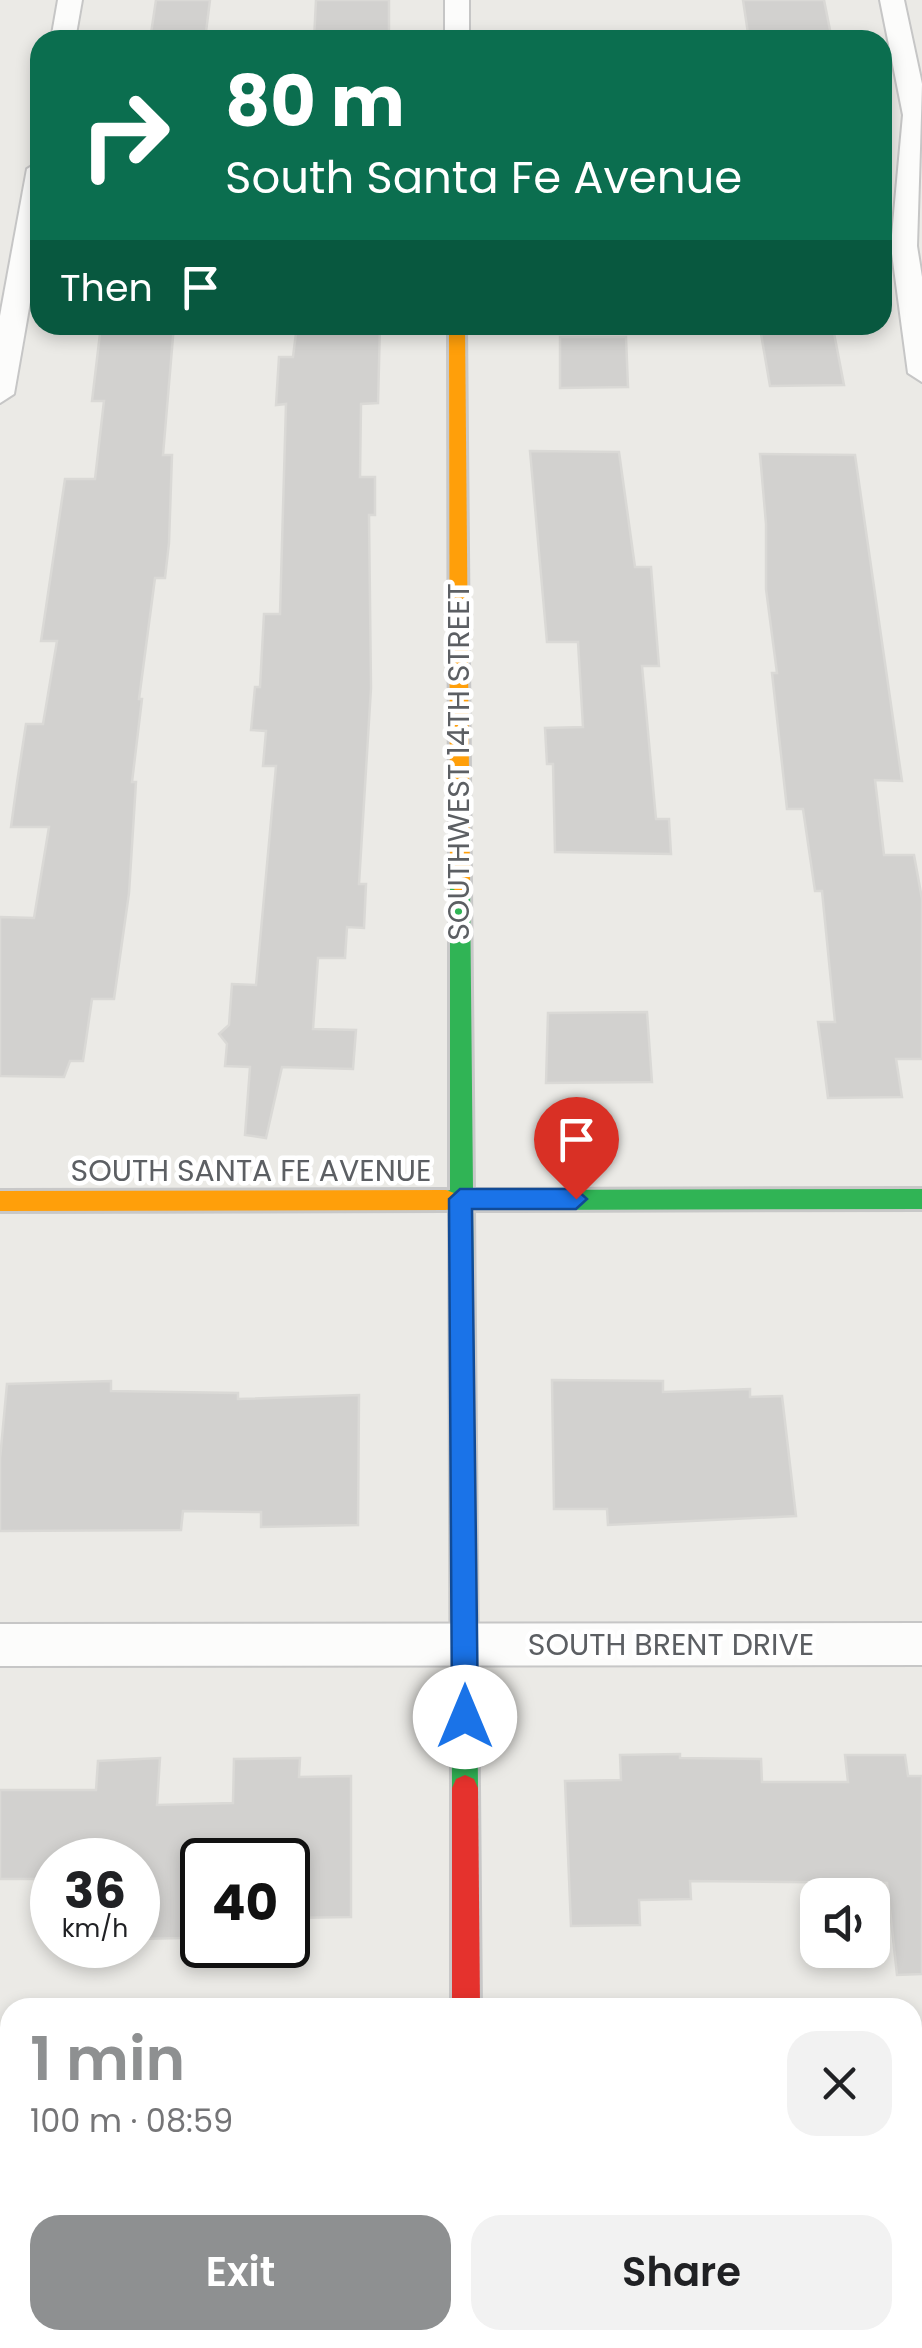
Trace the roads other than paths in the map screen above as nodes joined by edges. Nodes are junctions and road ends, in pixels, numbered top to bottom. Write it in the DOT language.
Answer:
graph roads {
  1 [pos="70,0"];
  2 [pos="457,0"];
  3 [pos="892,0"];
  4 [pos="65,30"];
  5 [pos="457,30"];
  6 [pos="30,226"];
  7 [pos="457,335"];
  8 [pos="922,372"];
  9 [pos="0,394"];
  10 [pos="460,1199"];
  11 [pos="922,1199"];
  12 [pos="0,1201"];
  13 [pos="464,1644"];
  14 [pos="922,1644"];
  15 [pos="0,1645"];
  16 [pos="466,1998"];
  1 -- 4 [label="street"];
  2 -- 5 [label="street"];
  3 -- 8 [label="street"];
  6 -- 9 [label="street"];
  7 -- 10 [label="street, SOUTHWEST 14TH STREET"];
  10 -- 11 [label="street, SOUTH SANTA FE AVENUE"];
  10 -- 12 [label="street, SOUTH SANTA FE AVENUE"];
  10 -- 13 [label="street, SOUTHWEST 14TH STREET"];
  13 -- 14 [label="street, SOUTH BRENT DRIVE"];
  13 -- 15 [label="street, SOUTH BRENT DRIVE"];
  13 -- 16 [label="street, SOUTHWEST 14TH STREET"];
}
